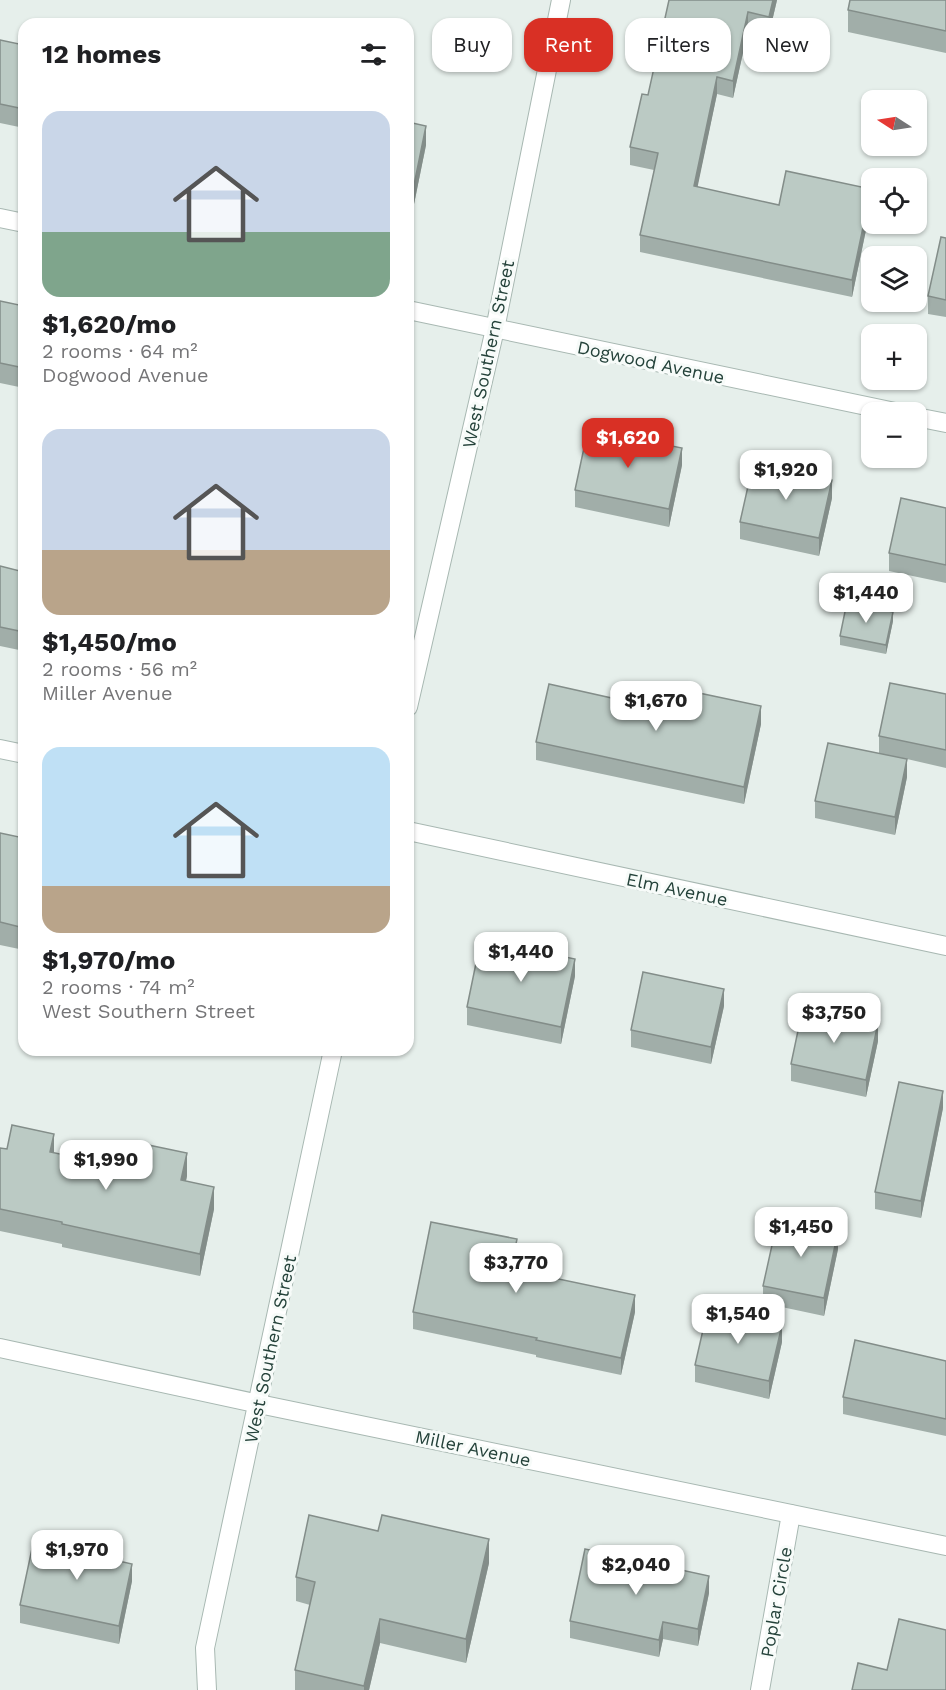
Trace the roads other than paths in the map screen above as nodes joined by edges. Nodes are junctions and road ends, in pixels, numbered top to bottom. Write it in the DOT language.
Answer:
graph roads {
  1 [pos="561,0"];
  2 [pos="0,218"];
  3 [pos="18,222"];
  4 [pos="414,311"];
  5 [pos="495,329"];
  6 [pos="861,405"];
  7 [pos="927,419"];
  8 [pos="946,423"];
  9 [pos="414,681"];
  10 [pos="0,749"];
  11 [pos="18,753"];
  12 [pos="414,832"];
  13 [pos="946,946"];
  14 [pos="332,1056"];
  15 [pos="0,1348"];
  16 [pos="259,1404"];
  17 [pos="791,1514"];
  18 [pos="946,1546"];
  19 [pos="207,1690"];
  20 [pos="760,1690"];
  1 -- 5 [label="street, West Southern Street"];
  2 -- 3 [label="street"];
  4 -- 5 [label="street, Dogwood Avenue"];
  5 -- 6 [label="street, Dogwood Avenue"];
  5 -- 9 [label="street, West Southern Street"];
  7 -- 8 [label="street"];
  10 -- 11 [label="street"];
  12 -- 13 [label="street, Elm Avenue"];
  14 -- 16 [label="street, West Southern Street"];
  15 -- 16 [label="street, Miller Avenue"];
  16 -- 17 [label="street, Miller Avenue"];
  16 -- 19 [label="street, West Southern Street"];
  17 -- 18 [label="street, Miller Avenue"];
  17 -- 20 [label="street, Poplar Circle"];
}
